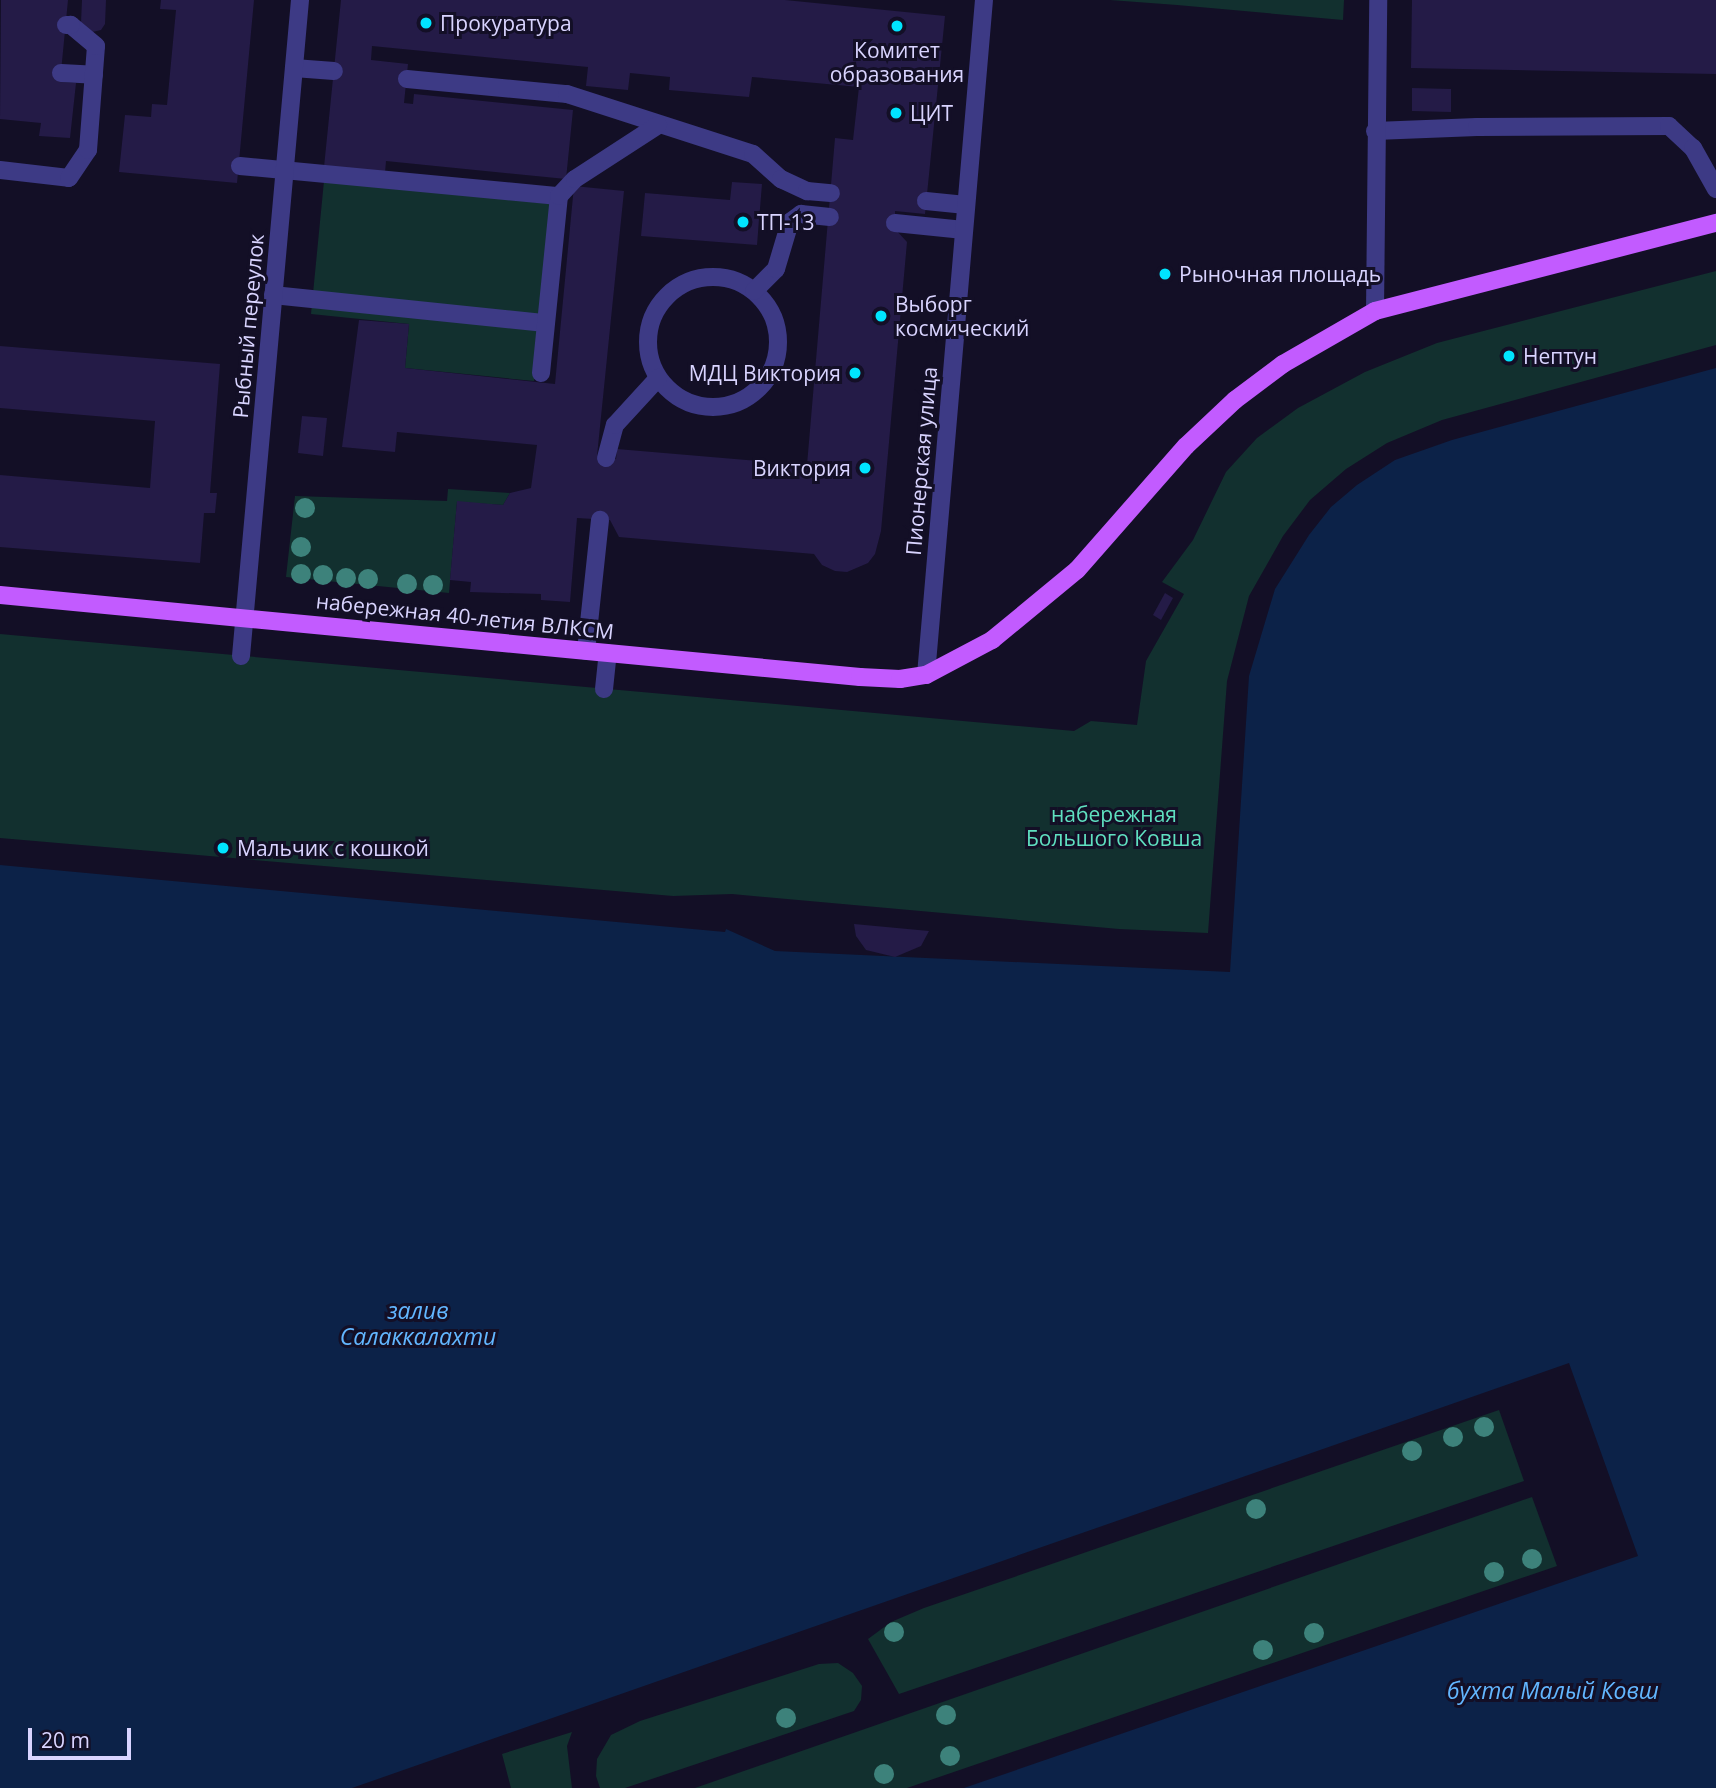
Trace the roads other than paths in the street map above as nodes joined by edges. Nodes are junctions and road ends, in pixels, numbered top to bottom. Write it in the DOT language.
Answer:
graph roads {
  1 [pos="300,0"];
  2 [pos="984,0"];
  3 [pos="1378,0"];
  4 [pos="66,25"];
  5 [pos="294,68"];
  6 [pos="334,71"];
  7 [pos="61,73"];
  8 [pos="94,75"];
  9 [pos="407,79"];
  10 [pos="658,125"];
  11 [pos="1375,138"];
  12 [pos="240,166"];
  13 [pos="284,170"];
  14 [pos="2,172"];
  15 [pos="1716,189"];
  16 [pos="831,193"];
  17 [pos="559,196"];
  18 [pos="926,201"];
  19 [pos="967,205"];
  20 [pos="830,217"];
  21 [pos="895,223"];
  22 [pos="1716,223"];
  23 [pos="964,230"];
  24 [pos="754,291"];
  25 [pos="273,295"];
  26 [pos="1375,311"];
  27 [pos="546,323"];
  28 [pos="541,373"];
  29 [pos="658,378"];
  30 [pos="606,458"];
  31 [pos="600,520"];
  32 [pos="0,595"];
  33 [pos="244,618"];
  34 [pos="586,651"];
  35 [pos="608,653"];
  36 [pos="242,656"];
  37 [pos="926,675"];
  38 [pos="604,689"];
  1 -- 5 [label="street, Рыбный переулок"];
  2 -- 19 [label="street, Пионерская улица"];
  3 -- 11 [label="street"];
  4 -- 8 [label="street"];
  5 -- 6 [label="street"];
  5 -- 13 [label="street, Рыбный переулок"];
  7 -- 8 [label="street"];
  8 -- 14 [label="street"];
  9 -- 10 [label="street"];
  10 -- 16 [label="street"];
  10 -- 17 [label="street"];
  11 -- 15 [label="street"];
  11 -- 26 [label="street"];
  12 -- 13 [label="street"];
  13 -- 17 [label="street"];
  13 -- 25 [label="street, Рыбный переулок"];
  17 -- 27 [label="street"];
  18 -- 19 [label="street"];
  19 -- 23 [label="street, Пионерская улица"];
  20 -- 24 [label="street"];
  21 -- 23 [label="street"];
  22 -- 26 [label="main road"];
  23 -- 37 [label="street, Пионерская улица"];
  24 -- 29 [label="street"];
  24 -- 29 [label="street"];
  25 -- 27 [label="street"];
  25 -- 33 [label="street, Рыбный переулок"];
  26 -- 37 [label="main road"];
  27 -- 28 [label="street"];
  29 -- 30 [label="street"];
  31 -- 34 [label="street"];
  32 -- 33 [label="main road, набережная 40-летия ВЛКСМ"];
  33 -- 34 [label="main road, набережная 40-летия ВЛКСМ"];
  33 -- 36 [label="street, Рыбный переулок"];
  34 -- 35 [label="main road, набережная 40-летия ВЛКСМ"];
  35 -- 37 [label="main road, набережная 40-летия ВЛКСМ"];
  35 -- 38 [label="street"];
}
